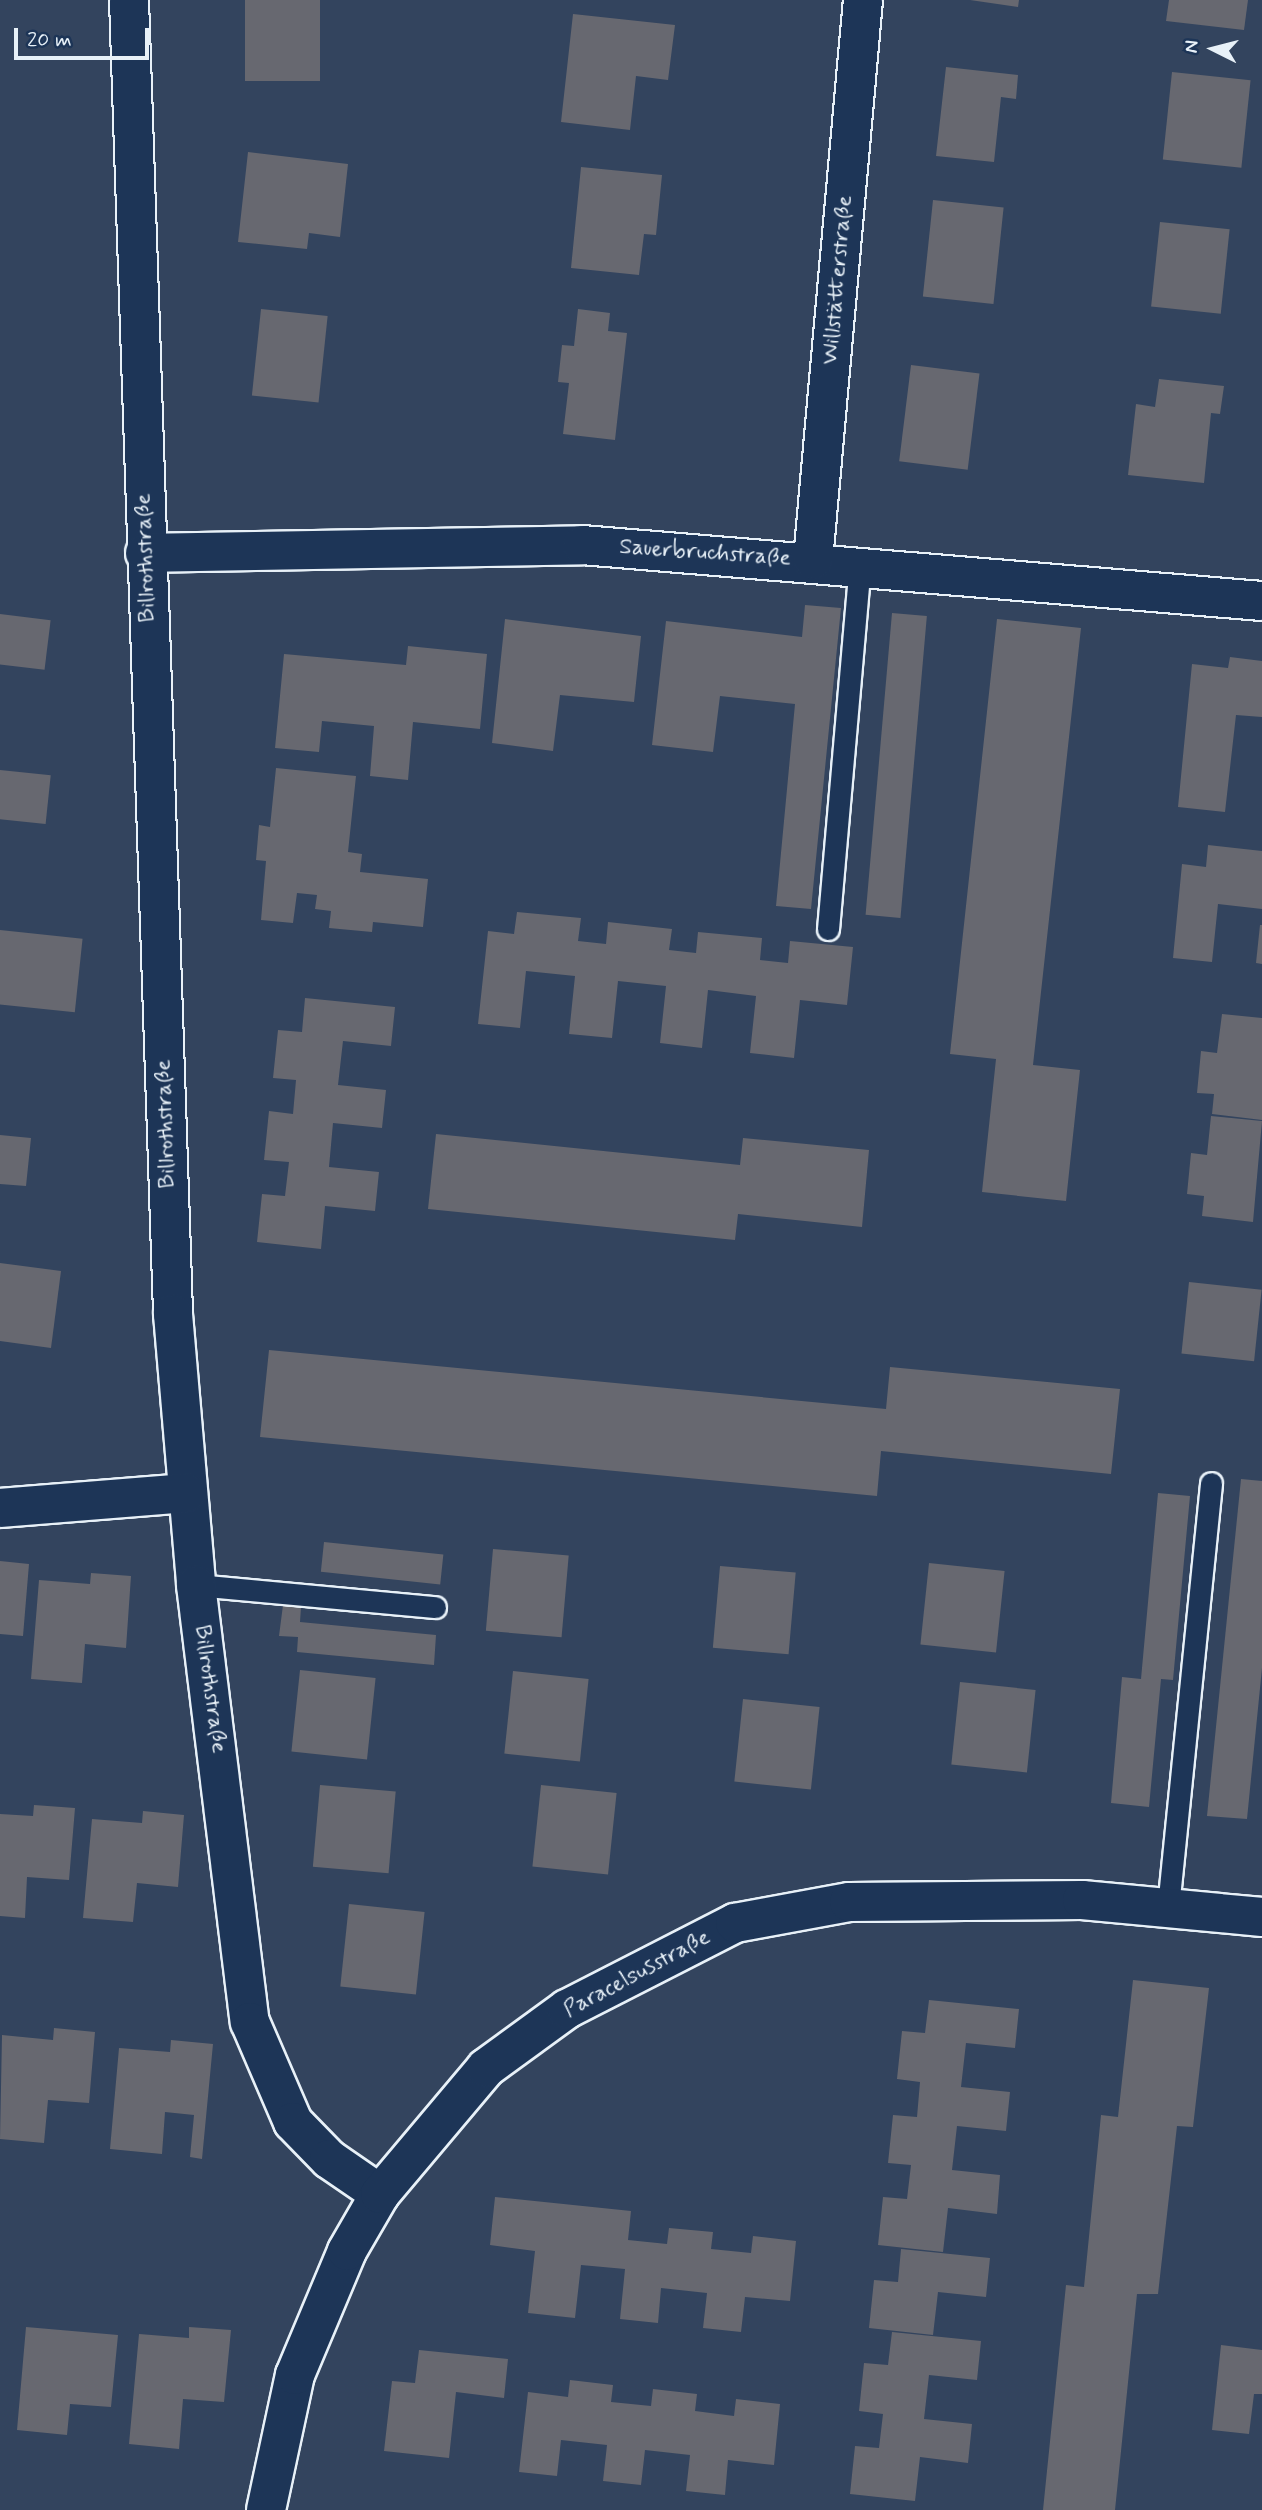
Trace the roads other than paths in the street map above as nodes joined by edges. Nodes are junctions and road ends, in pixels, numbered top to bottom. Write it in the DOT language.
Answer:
graph roads {
  1 [pos="130,0"];
  2 [pos="863,0"];
  3 [pos="145,553"];
  4 [pos="813,560"];
  5 [pos="860,564"];
  6 [pos="1262,601"];
  7 [pos="828,929"];
  8 [pos="1211,1483"];
  9 [pos="186,1493"];
  10 [pos="0,1508"];
  11 [pos="196,1585"];
  12 [pos="435,1607"];
  13 [pos="1168,1908"];
  14 [pos="1262,1917"];
  15 [pos="380,2194"];
  16 [pos="266,2510"];
  1 -- 3 [label="street, Billrothstraße"];
  2 -- 4 [label="street, Willstätterstraße"];
  3 -- 4 [label="street, Sauerbruchstraße"];
  3 -- 9 [label="street, Billrothstraße"];
  4 -- 5 [label="street, Sauerbruchstraße"];
  5 -- 6 [label="street, Sauerbruchstraße"];
  5 -- 7 [label="lane"];
  8 -- 13 [label="lane"];
  9 -- 10 [label="street"];
  9 -- 11 [label="street, Billrothstraße"];
  11 -- 12 [label="lane"];
  11 -- 15 [label="street, Billrothstraße"];
  13 -- 14 [label="street, Paracelsusstraße"];
  13 -- 15 [label="street, Paracelsusstraße"];
  15 -- 16 [label="street, Paracelsusstraße"];
}
